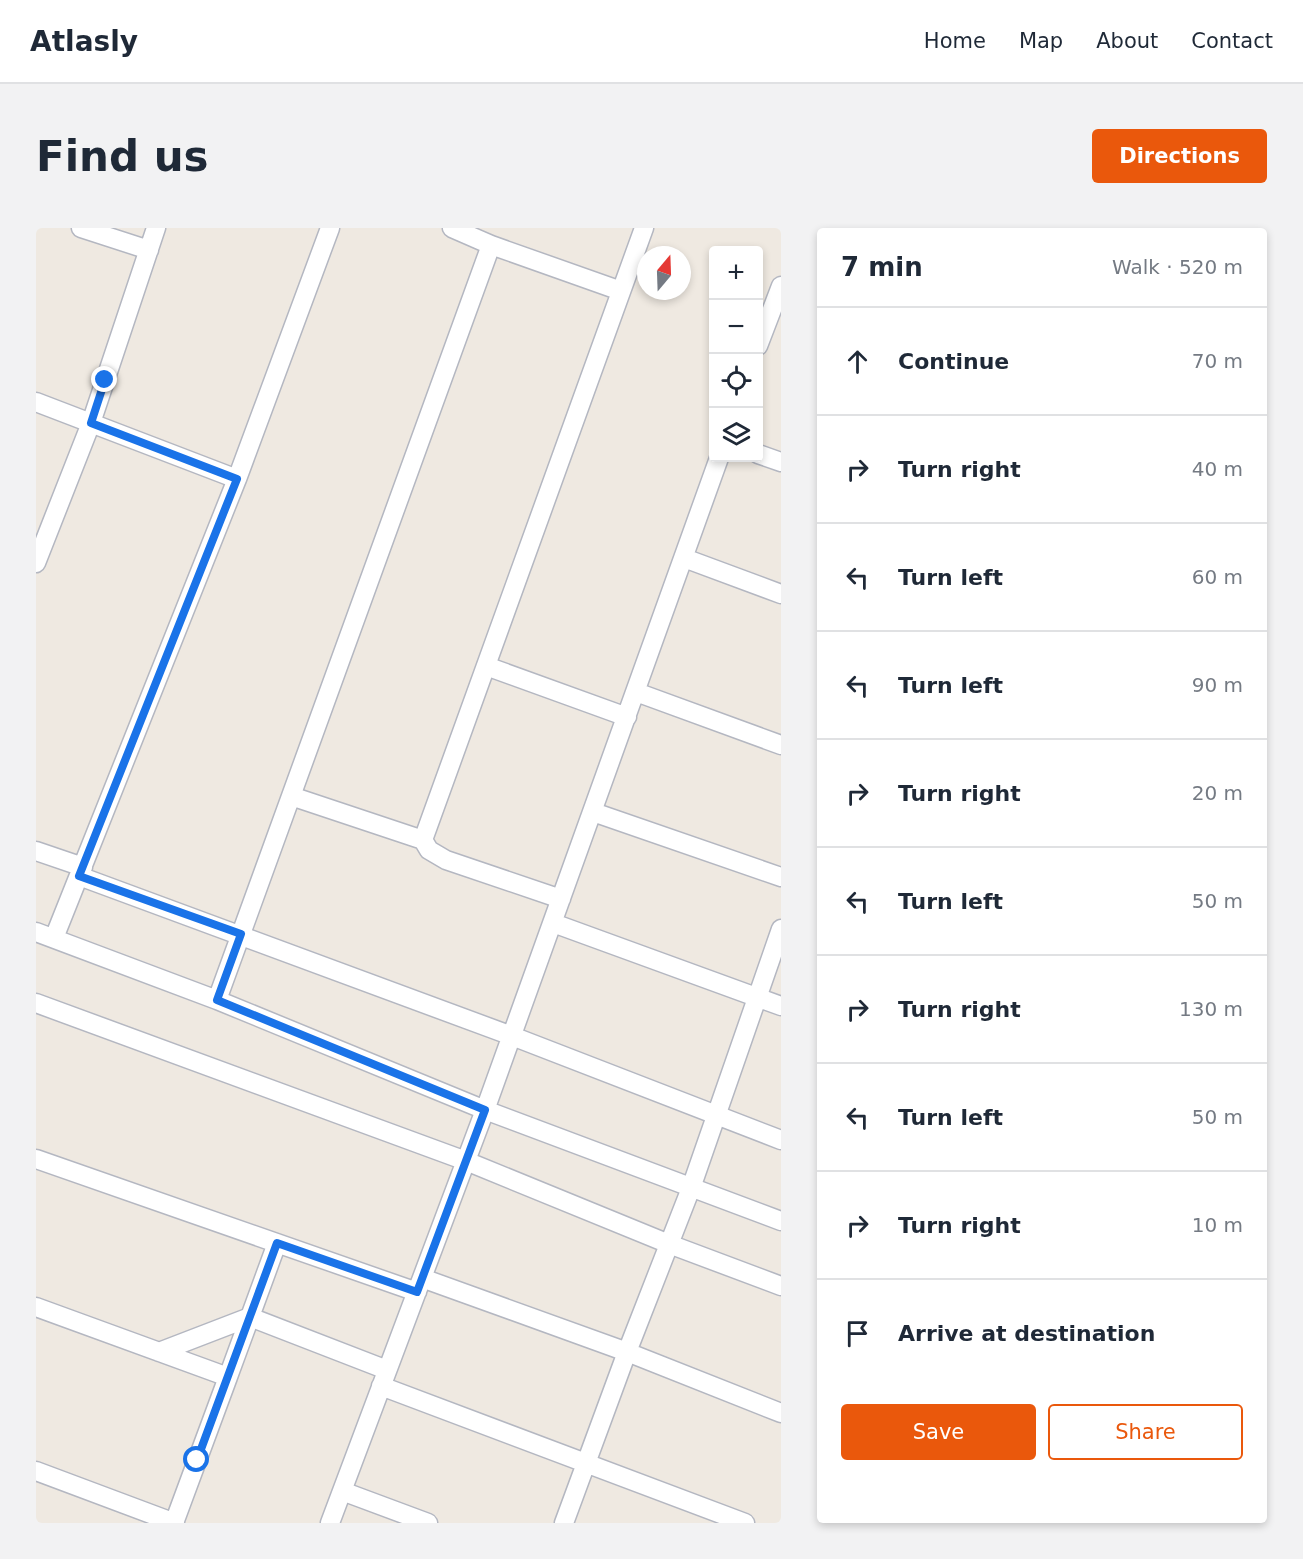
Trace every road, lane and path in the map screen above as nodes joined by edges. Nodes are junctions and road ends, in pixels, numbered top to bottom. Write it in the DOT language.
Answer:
graph roads {
  1 [pos="81,228"];
  2 [pos="156,228"];
  3 [pos="330,228"];
  4 [pos="452,228"];
  5 [pos="644,228"];
  6 [pos="491,245"];
  7 [pos="149,249"];
  8 [pos="781,286"];
  9 [pos="621,291"];
  10 [pos="768,337"];
  11 [pos="36,402"];
  12 [pos="91,423"];
  13 [pos="763,455"];
  14 [pos="718,462"];
  15 [pos="781,462"];
  16 [pos="237,479"];
  17 [pos="684,558"];
  18 [pos="36,563"];
  19 [pos="781,594"];
  20 [pos="486,666"];
  21 [pos="636,692"];
  22 [pos="627,717"];
  23 [pos="781,745"];
  24 [pos="291,796"];
  25 [pos="592,812"];
  26 [pos="423,840"];
  27 [pos="36,851"];
  28 [pos="81,872"];
  29 [pos="781,877"];
  30 [pos="561,899"];
  31 [pos="553,922"];
  32 [pos="781,929"];
  33 [pos="36,932"];
  34 [pos="241,934"];
  35 [pos="54,938"];
  36 [pos="756,997"];
  37 [pos="217,1000"];
  38 [pos="36,1003"];
  39 [pos="781,1006"];
  40 [pos="512,1036"];
  41 [pos="485,1110"];
  42 [pos="716,1116"];
  43 [pos="781,1140"];
  44 [pos="36,1159"];
  45 [pos="466,1161"];
  46 [pos="691,1188"];
  47 [pos="781,1221"];
  48 [pos="277,1243"];
  49 [pos="669,1244"];
  50 [pos="419,1285"];
  51 [pos="781,1286"];
  52 [pos="36,1307"];
  53 [pos="250,1317"];
  54 [pos="159,1352"];
  55 [pos="627,1352"];
  56 [pos="228,1377"];
  57 [pos="384,1378"];
  58 [pos="781,1413"];
  59 [pos="585,1463"];
  60 [pos="36,1471"];
  61 [pos="342,1491"];
  62 [pos="174,1523"];
  63 [pos="330,1523"];
  64 [pos="428,1523"];
  65 [pos="564,1523"];
  66 [pos="745,1523"];
  1 -- 7 [label="street"];
  2 -- 7 [label="street"];
  3 -- 16 [label="street"];
  4 -- 6 [label="street"];
  5 -- 9 [label="street"];
  6 -- 9 [label="street"];
  6 -- 24 [label="street"];
  7 -- 12 [label="street"];
  8 -- 10 [label="street"];
  9 -- 20 [label="street"];
  11 -- 12 [label="street"];
  12 -- 16 [label="street"];
  12 -- 18 [label="street"];
  13 -- 15 [label="street"];
  14 -- 17 [label="street"];
  16 -- 28 [label="street"];
  17 -- 19 [label="street"];
  17 -- 21 [label="street"];
  20 -- 22 [label="street"];
  20 -- 26 [label="street"];
  21 -- 22 [label="street"];
  21 -- 23 [label="street"];
  22 -- 25 [label="street"];
  24 -- 26 [label="street"];
  24 -- 34 [label="street"];
  25 -- 29 [label="street"];
  25 -- 30 [label="street"];
  26 -- 30 [label="street"];
  27 -- 28 [label="street"];
  28 -- 34 [label="street"];
  28 -- 35 [label="street"];
  30 -- 31 [label="street"];
  31 -- 36 [label="street"];
  31 -- 40 [label="street"];
  32 -- 36 [label="street"];
  33 -- 35 [label="street"];
  34 -- 37 [label="street"];
  34 -- 40 [label="street"];
  35 -- 37 [label="street"];
  36 -- 39 [label="street"];
  36 -- 42 [label="street"];
  37 -- 41 [label="street"];
  38 -- 45 [label="street"];
  40 -- 41 [label="street"];
  40 -- 42 [label="street"];
  41 -- 45 [label="street"];
  41 -- 46 [label="street"];
  42 -- 43 [label="street"];
  42 -- 46 [label="street"];
  44 -- 48 [label="street"];
  45 -- 49 [label="street"];
  45 -- 50 [label="street"];
  46 -- 47 [label="street"];
  46 -- 49 [label="street"];
  48 -- 50 [label="street"];
  48 -- 53 [label="street"];
  49 -- 51 [label="street"];
  49 -- 55 [label="street"];
  50 -- 55 [label="street"];
  50 -- 57 [label="street"];
  52 -- 54 [label="street"];
  53 -- 54 [label="street"];
  53 -- 56 [label="street"];
  53 -- 57 [label="street"];
  54 -- 56 [label="street"];
  55 -- 58 [label="street"];
  55 -- 59 [label="street"];
  56 -- 62 [label="street"];
  57 -- 59 [label="street"];
  57 -- 61 [label="street"];
  59 -- 65 [label="street"];
  59 -- 66 [label="street"];
  60 -- 62 [label="street"];
  61 -- 63 [label="street"];
  61 -- 64 [label="street"];
}
